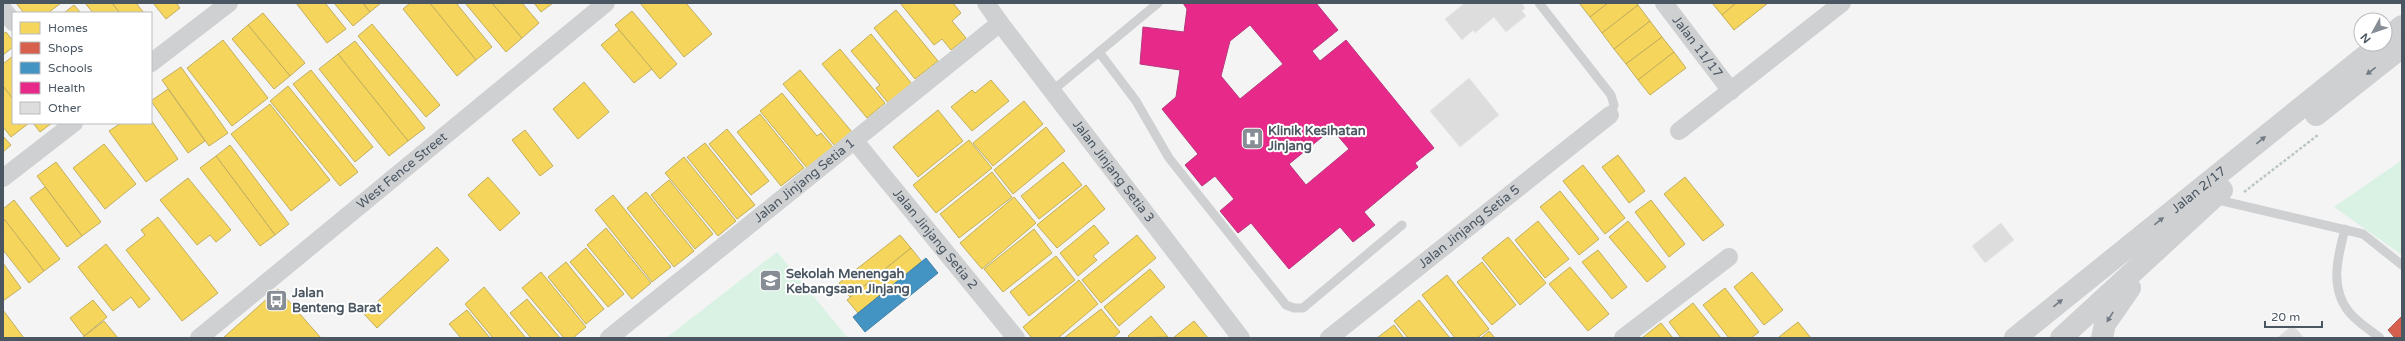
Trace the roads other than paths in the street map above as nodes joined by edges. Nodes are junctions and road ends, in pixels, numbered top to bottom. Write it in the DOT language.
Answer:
graph roads {
  1 [pos="229,3"];
  2 [pos="606,3"];
  3 [pos="986,3"];
  4 [pos="1539,3"];
  5 [pos="1664,3"];
  6 [pos="1842,3"];
  7 [pos="1156,5"];
  8 [pos="3,9"];
  9 [pos="12,21"];
  10 [pos="1000,23"];
  11 [pos="2402,26"];
  12 [pos="2393,33"];
  13 [pos="2402,47"];
  14 [pos="1099,52"];
  15 [pos="2370,52"];
  16 [pos="152,63"];
  17 [pos="1052,91"];
  18 [pos="1731,91"];
  19 [pos="1610,115"];
  20 [pos="73,124"];
  21 [pos="1679,131"];
  22 [pos="854,140"];
  23 [pos="3,178"];
  24 [pos="2210,199"];
  25 [pos="1402,225"];
  26 [pos="2345,229"];
  27 [pos="1729,256"];
  28 [pos="2146,261"];
  29 [pos="2402,265"];
  30 [pos="2042,316"];
  31 [pos="199,338"];
  32 [pos="609,338"];
  33 [pos="1016,338"];
  34 [pos="1241,338"];
  35 [pos="1329,338"];
  36 [pos="1623,338"];
  37 [pos="2017,338"];
  38 [pos="2060,338"];
  39 [pos="2102,338"];
  40 [pos="2380,338"];
  1 -- 16 [label="street"];
  2 -- 31 [label="street, West Fence Street"];
  3 -- 10 [label="street, Jalan Jinjang Setia 3"];
  4 -- 19 [label="lane"];
  5 -- 18 [label="street, Jalan 11/17"];
  6 -- 18 [label="street"];
  7 -- 14 [label="lane"];
  8 -- 9 [label="street"];
  10 -- 17 [label="street, Jalan Jinjang Setia 3"];
  10 -- 22 [label="street, Jalan Jinjang Setia 1"];
  11 -- 12 [label="street"];
  13 -- 24 [label="street, Jalan 2/17, one-way"];
  14 -- 17 [label="lane"];
  14 -- 25 [label="lane"];
  30 -- 15 [label="street, Jalan 2/17, one-way"];
  17 -- 34 [label="street, Jalan Jinjang Setia 3"];
  18 -- 21 [label="street"];
  19 -- 35 [label="street, Jalan Jinjang Setia 5"];
  20 -- 23 [label="street"];
  22 -- 32 [label="street, Jalan Jinjang Setia 1"];
  22 -- 33 [label="street, Jalan Jinjang Setia 2"];
  24 -- 26 [label="lane"];
  24 -- 28 [label="street, Jalan 2/17"];
  26 -- 29 [label="lane"];
  26 -- 40 [label="lane"];
  27 -- 36 [label="street"];
  28 -- 38 [label="street"];
  28 -- 39 [label="street, one-way"];
  30 -- 37 [label="street, Jalan 2/17"];
  30 -- 38 [label="street"];
}
